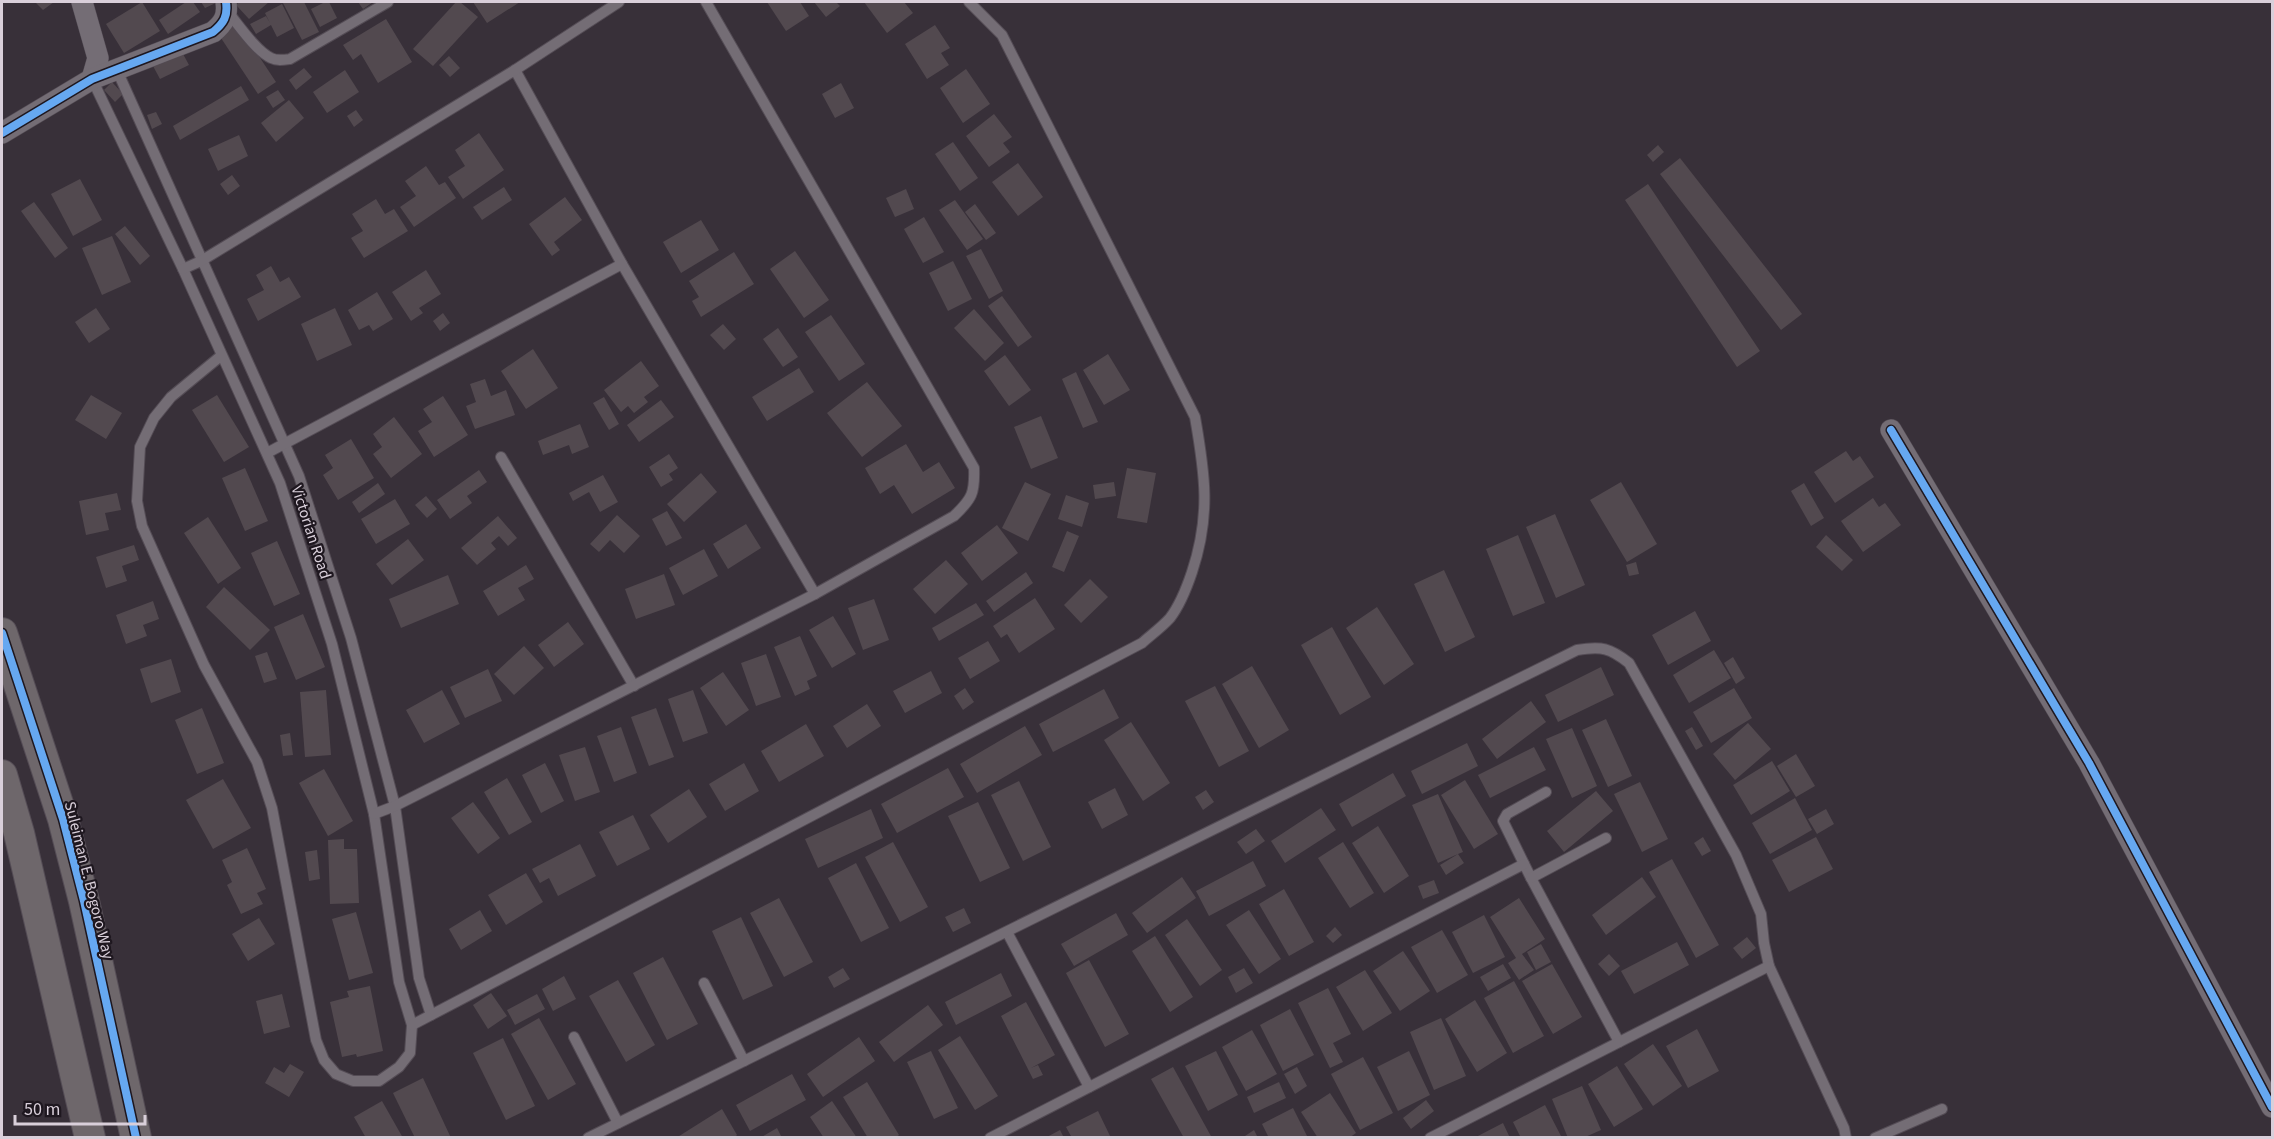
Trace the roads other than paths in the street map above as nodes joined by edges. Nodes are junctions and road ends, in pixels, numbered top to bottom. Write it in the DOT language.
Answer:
graph roads {
  1 [pos="82,2"];
  2 [pos="388,2"];
  3 [pos="619,2"];
  4 [pos="706,2"];
  5 [pos="969,2"];
  6 [pos="226,6"];
  7 [pos="107,63"];
  8 [pos="514,70"];
  9 [pos="92,79"];
  10 [pos="2,134"];
  11 [pos="201,261"];
  12 [pos="622,264"];
  13 [pos="183,269"];
  14 [pos="222,355"];
  15 [pos="1891,430"];
  16 [pos="284,442"];
  17 [pos="267,453"];
  18 [pos="501,457"];
  19 [pos="815,594"];
  20 [pos="2,633"];
  21 [pos="634,686"];
  22 [pos="2,775"];
  23 [pos="1546,792"];
  24 [pos="395,806"];
  25 [pos="374,814"];
  26 [pos="1605,838"];
  27 [pos="1524,864"];
  28 [pos="1531,878"];
  29 [pos="1007,932"];
  30 [pos="1769,966"];
  31 [pos="704,983"];
  32 [pos="431,1015"];
  33 [pos="412,1025"];
  34 [pos="574,1037"];
  35 [pos="1619,1042"];
  36 [pos="744,1061"];
  37 [pos="1089,1087"];
  38 [pos="2272,1107"];
  39 [pos="1942,1109"];
  40 [pos="618,1123"];
  41 [pos="90,1137"];
  42 [pos="136,1137"];
  43 [pos="588,1137"];
  44 [pos="990,1137"];
  45 [pos="1430,1137"];
  46 [pos="1846,1137"];
  47 [pos="1875,1137"];
  1 -- 7 [label="street"];
  2 -- 6 [label="lane"];
  3 -- 8 [label="lane"];
  4 -- 19 [label="lane"];
  5 -- 32 [label="lane"];
  6 -- 7 [label="street"];
  7 -- 9 [label="street"];
  7 -- 11 [label="lane, Victorian Road"];
  8 -- 11 [label="lane"];
  8 -- 12 [label="lane"];
  9 -- 10 [label="street"];
  9 -- 13 [label="lane, Victorian Road"];
  11 -- 13 [label="lane"];
  11 -- 16 [label="lane, Victorian Road"];
  12 -- 16 [label="lane"];
  12 -- 19 [label="lane"];
  13 -- 14 [label="lane, Victorian Road"];
  14 -- 17 [label="lane, Victorian Road"];
  14 -- 33 [label="lane"];
  15 -- 38 [label="street"];
  16 -- 17 [label="lane"];
  16 -- 24 [label="lane, Victorian Road"];
  17 -- 25 [label="lane, Victorian Road"];
  18 -- 21 [label="lane"];
  19 -- 21 [label="lane"];
  20 -- 42 [label="street, Suleiman E. Bogoro Way"];
  21 -- 24 [label="lane"];
  22 -- 41 [label="street"];
  23 -- 27 [label="lane"];
  24 -- 25 [label="lane"];
  24 -- 32 [label="lane, Victorian Road"];
  25 -- 33 [label="lane, Victorian Road"];
  26 -- 28 [label="lane"];
  27 -- 28 [label="lane"];
  27 -- 37 [label="lane"];
  28 -- 35 [label="lane"];
  29 -- 30 [label="lane"];
  29 -- 36 [label="lane"];
  29 -- 37 [label="lane"];
  30 -- 35 [label="lane"];
  30 -- 46 [label="lane"];
  31 -- 36 [label="lane"];
  32 -- 33 [label="lane"];
  34 -- 40 [label="lane"];
  35 -- 45 [label="lane"];
  36 -- 40 [label="lane"];
  37 -- 44 [label="lane"];
  39 -- 47 [label="lane"];
  40 -- 43 [label="lane"];
}
